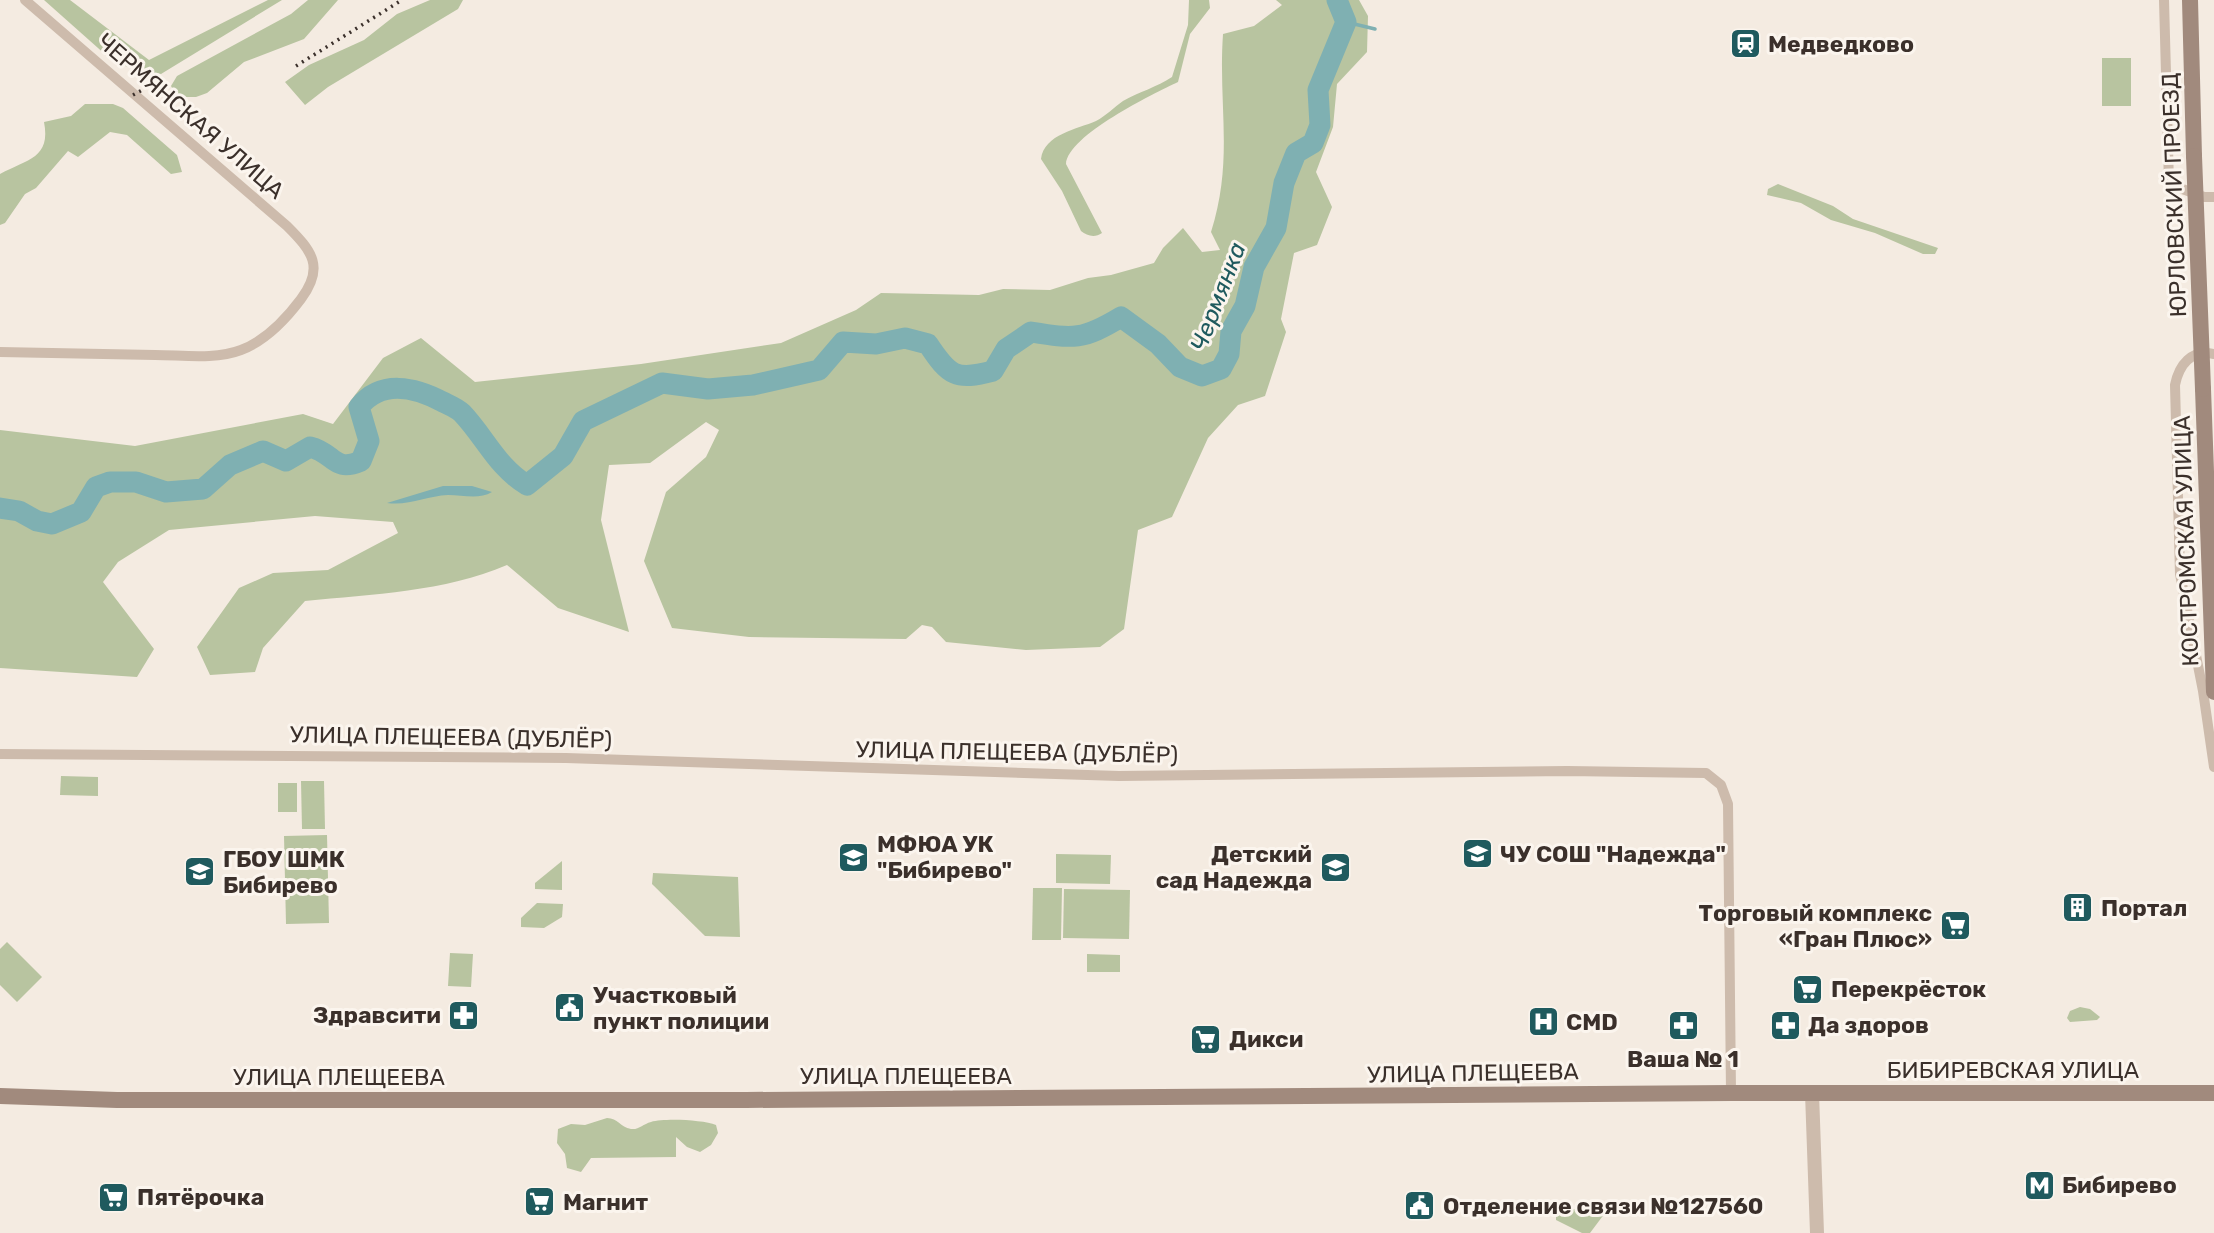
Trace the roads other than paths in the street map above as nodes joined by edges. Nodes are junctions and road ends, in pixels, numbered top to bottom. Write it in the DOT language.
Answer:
graph roads {
  1 [pos="25,0"];
  2 [pos="2164,0"];
  3 [pos="2190,0"];
  4 [pos="2209,197"];
  5 [pos="0,352"];
  6 [pos="2214,354"];
  7 [pos="2203,389"];
  8 [pos="2214,692"];
  9 [pos="0,754"];
  10 [pos="2214,766"];
  11 [pos="1731,1093"];
  12 [pos="1812,1093"];
  13 [pos="2214,1093"];
  14 [pos="0,1097"];
  15 [pos="1817,1233"];
  1 -- 5 [label="street, ЧЕРМЯНСКАЯ УЛИЦА"];
  2 -- 4 [label="street"];
  3 -- 7 [label="main road, ЮРЛОВСКИЙ ПРОЕЗД, bridge"];
  6 -- 10 [label="street"];
  7 -- 8 [label="main road, КОСТРОМСКАЯ УЛИЦА"];
  9 -- 11 [label="street, УЛИЦА ПЛЕЩЕЕВА (ДУБЛЁР)"];
  11 -- 12 [label="main road, УЛИЦА ПЛЕЩЕЕВА"];
  11 -- 14 [label="main road, УЛИЦА ПЛЕЩЕЕВА"];
  12 -- 13 [label="main road, БИБИРЕВСКАЯ УЛИЦА"];
  12 -- 15 [label="street"];
}
